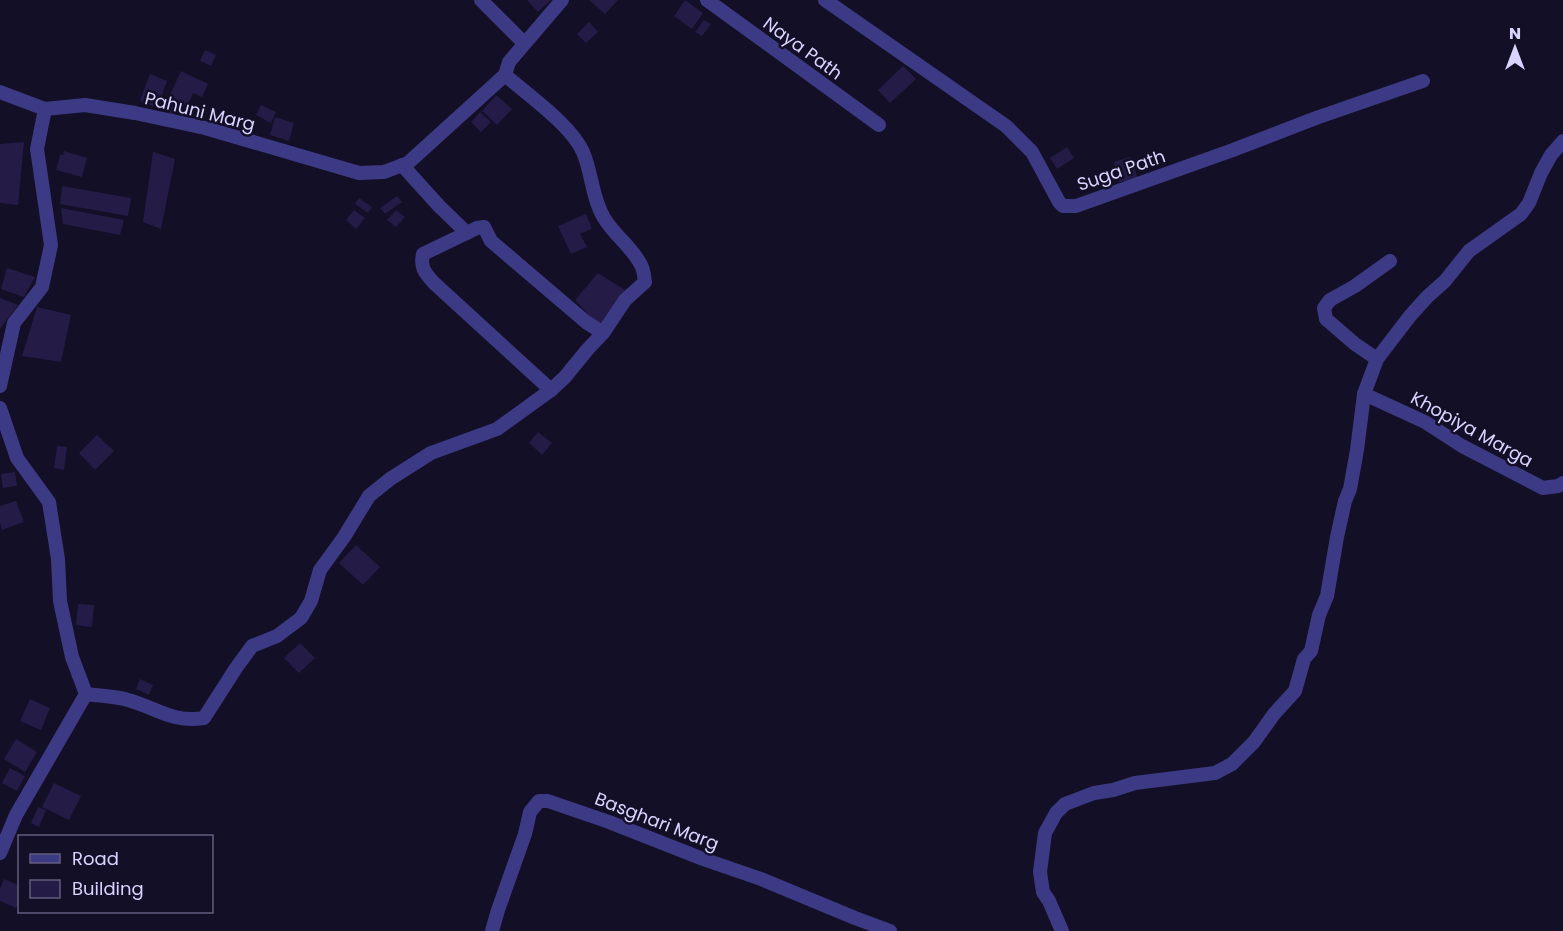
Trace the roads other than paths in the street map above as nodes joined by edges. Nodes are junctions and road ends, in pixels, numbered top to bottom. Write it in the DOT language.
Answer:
graph roads {
  1 [pos="481,0"];
  2 [pos="562,0"];
  3 [pos="707,0"];
  4 [pos="825,0"];
  5 [pos="524,43"];
  6 [pos="505,75"];
  7 [pos="1423,81"];
  8 [pos="0,92"];
  9 [pos="45,109"];
  10 [pos="879,124"];
  11 [pos="1563,141"];
  12 [pos="402,165"];
  13 [pos="466,233"];
  14 [pos="1390,261"];
  15 [pos="603,333"];
  16 [pos="1377,359"];
  17 [pos="0,386"];
  18 [pos="551,390"];
  19 [pos="1364,394"];
  20 [pos="0,408"];
  21 [pos="1563,483"];
  22 [pos="86,694"];
  23 [pos="0,853"];
  24 [pos="492,931"];
  25 [pos="890,931"];
  26 [pos="1062,931"];
  1 -- 5 [label="street"];
  2 -- 5 [label="street, Pahuni Marg"];
  3 -- 10 [label="street, Naya Path"];
  4 -- 7 [label="street, Suga Path"];
  5 -- 6 [label="street, Pahuni Marg"];
  6 -- 12 [label="street, Pahuni Marg"];
  6 -- 15 [label="street"];
  8 -- 9 [label="street"];
  9 -- 12 [label="street, Pahuni Marg"];
  9 -- 17 [label="street"];
  11 -- 16 [label="street"];
  12 -- 13 [label="street"];
  13 -- 15 [label="street"];
  13 -- 18 [label="street"];
  14 -- 16 [label="street"];
  15 -- 18 [label="street"];
  16 -- 19 [label="street"];
  18 -- 22 [label="street"];
  19 -- 21 [label="street, Khopiya Marga"];
  19 -- 26 [label="street"];
  20 -- 22 [label="street"];
  22 -- 23 [label="street"];
  24 -- 25 [label="street, Basghari Marg"];
}
